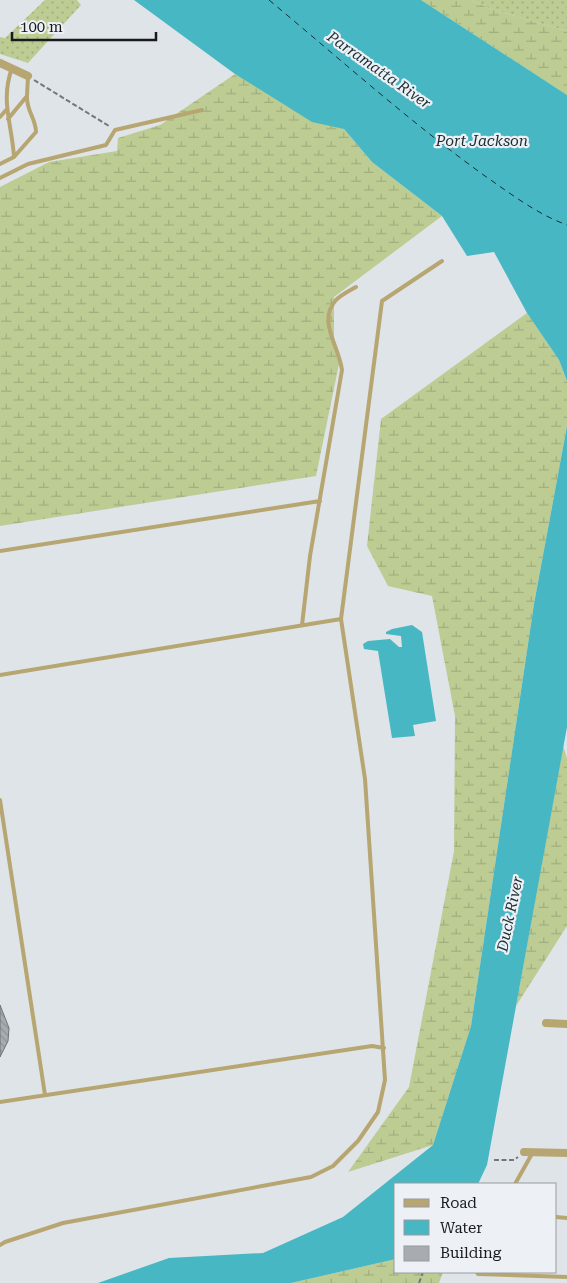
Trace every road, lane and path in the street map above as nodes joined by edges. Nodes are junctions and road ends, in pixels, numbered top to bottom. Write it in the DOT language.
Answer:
graph roads {
  1 [pos="0,63"];
  2 [pos="12,68"];
  3 [pos="28,76"];
  4 [pos="27,96"];
  5 [pos="6,110"];
  6 [pos="202,110"];
  7 [pos="0,117"];
  8 [pos="8,119"];
  9 [pos="115,130"];
  10 [pos="14,157"];
  11 [pos="0,164"];
  12 [pos="0,178"];
  13 [pos="442,261"];
  14 [pos="356,287"];
  15 [pos="320,501"];
  16 [pos="0,552"];
  17 [pos="341,619"];
  18 [pos="302,625"];
  19 [pos="0,675"];
  20 [pos="0,800"];
  21 [pos="546,1023"];
  22 [pos="567,1024"];
  23 [pos="384,1048"];
  24 [pos="44,1095"];
  25 [pos="0,1102"];
  26 [pos="524,1152"];
  27 [pos="533,1152"];
  28 [pos="567,1153"];
  29 [pos="494,1160"];
  30 [pos="517,1183"];
  31 [pos="0,1245"];
  32 [pos="477,1273"];
  33 [pos="567,1277"];
  1 -- 2 [label="street"];
  2 -- 3 [label="street"];
  2 -- 5 [label="lane"];
  3 -- 4 [label="lane"];
  3 -- 9 [label="path"];
  4 -- 8 [label="lane"];
  4 -- 10 [label="lane"];
  5 -- 7 [label="lane"];
  5 -- 8 [label="lane"];
  6 -- 9 [label="lane"];
  8 -- 10 [label="lane"];
  9 -- 12 [label="lane"];
  10 -- 11 [label="lane"];
  13 -- 17 [label="lane"];
  14 -- 15 [label="lane"];
  15 -- 16 [label="lane"];
  15 -- 18 [label="lane"];
  17 -- 18 [label="lane"];
  17 -- 23 [label="lane"];
  18 -- 19 [label="lane"];
  20 -- 24 [label="lane"];
  21 -- 22 [label="street"];
  23 -- 24 [label="lane"];
  23 -- 31 [label="lane"];
  24 -- 25 [label="lane"];
  26 -- 27 [label="street"];
  26 -- 29 [label="path"];
  27 -- 28 [label="street"];
  27 -- 30 [label="lane"];
  32 -- 33 [label="lane"];
}
